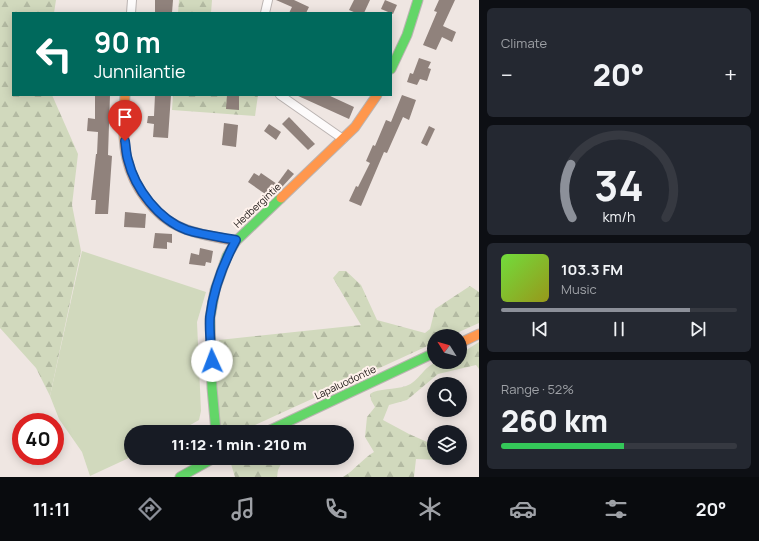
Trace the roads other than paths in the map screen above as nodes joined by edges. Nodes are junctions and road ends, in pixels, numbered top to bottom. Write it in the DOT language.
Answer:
graph roads {
  1 [pos="132,0"];
  2 [pos="268,0"];
  3 [pos="418,0"];
  4 [pos="131,12"];
  5 [pos="265,12"];
  6 [pos="392,67"];
  7 [pos="125,96"];
  8 [pos="281,96"];
  9 [pos="375,96"];
  10 [pos="343,139"];
  11 [pos="236,240"];
  12 [pos="479,334"];
  13 [pos="467,339"];
  14 [pos="427,357"];
  15 [pos="215,425"];
  16 [pos="281,425"];
  17 [pos="201,465"];
  18 [pos="180,477"];
  1 -- 4 [label="street"];
  2 -- 5 [label="street"];
  3 -- 6 [label="street"];
  7 -- 11 [label="street"];
  8 -- 10 [label="street"];
  9 -- 10 [label="street, Hedbergintie"];
  10 -- 11 [label="street, Hedbergintie"];
  11 -- 15 [label="street, Hedbergintie"];
  12 -- 13 [label="street"];
  14 -- 16 [label="street, Lapaluodontie"];
  17 -- 18 [label="street"];
}
